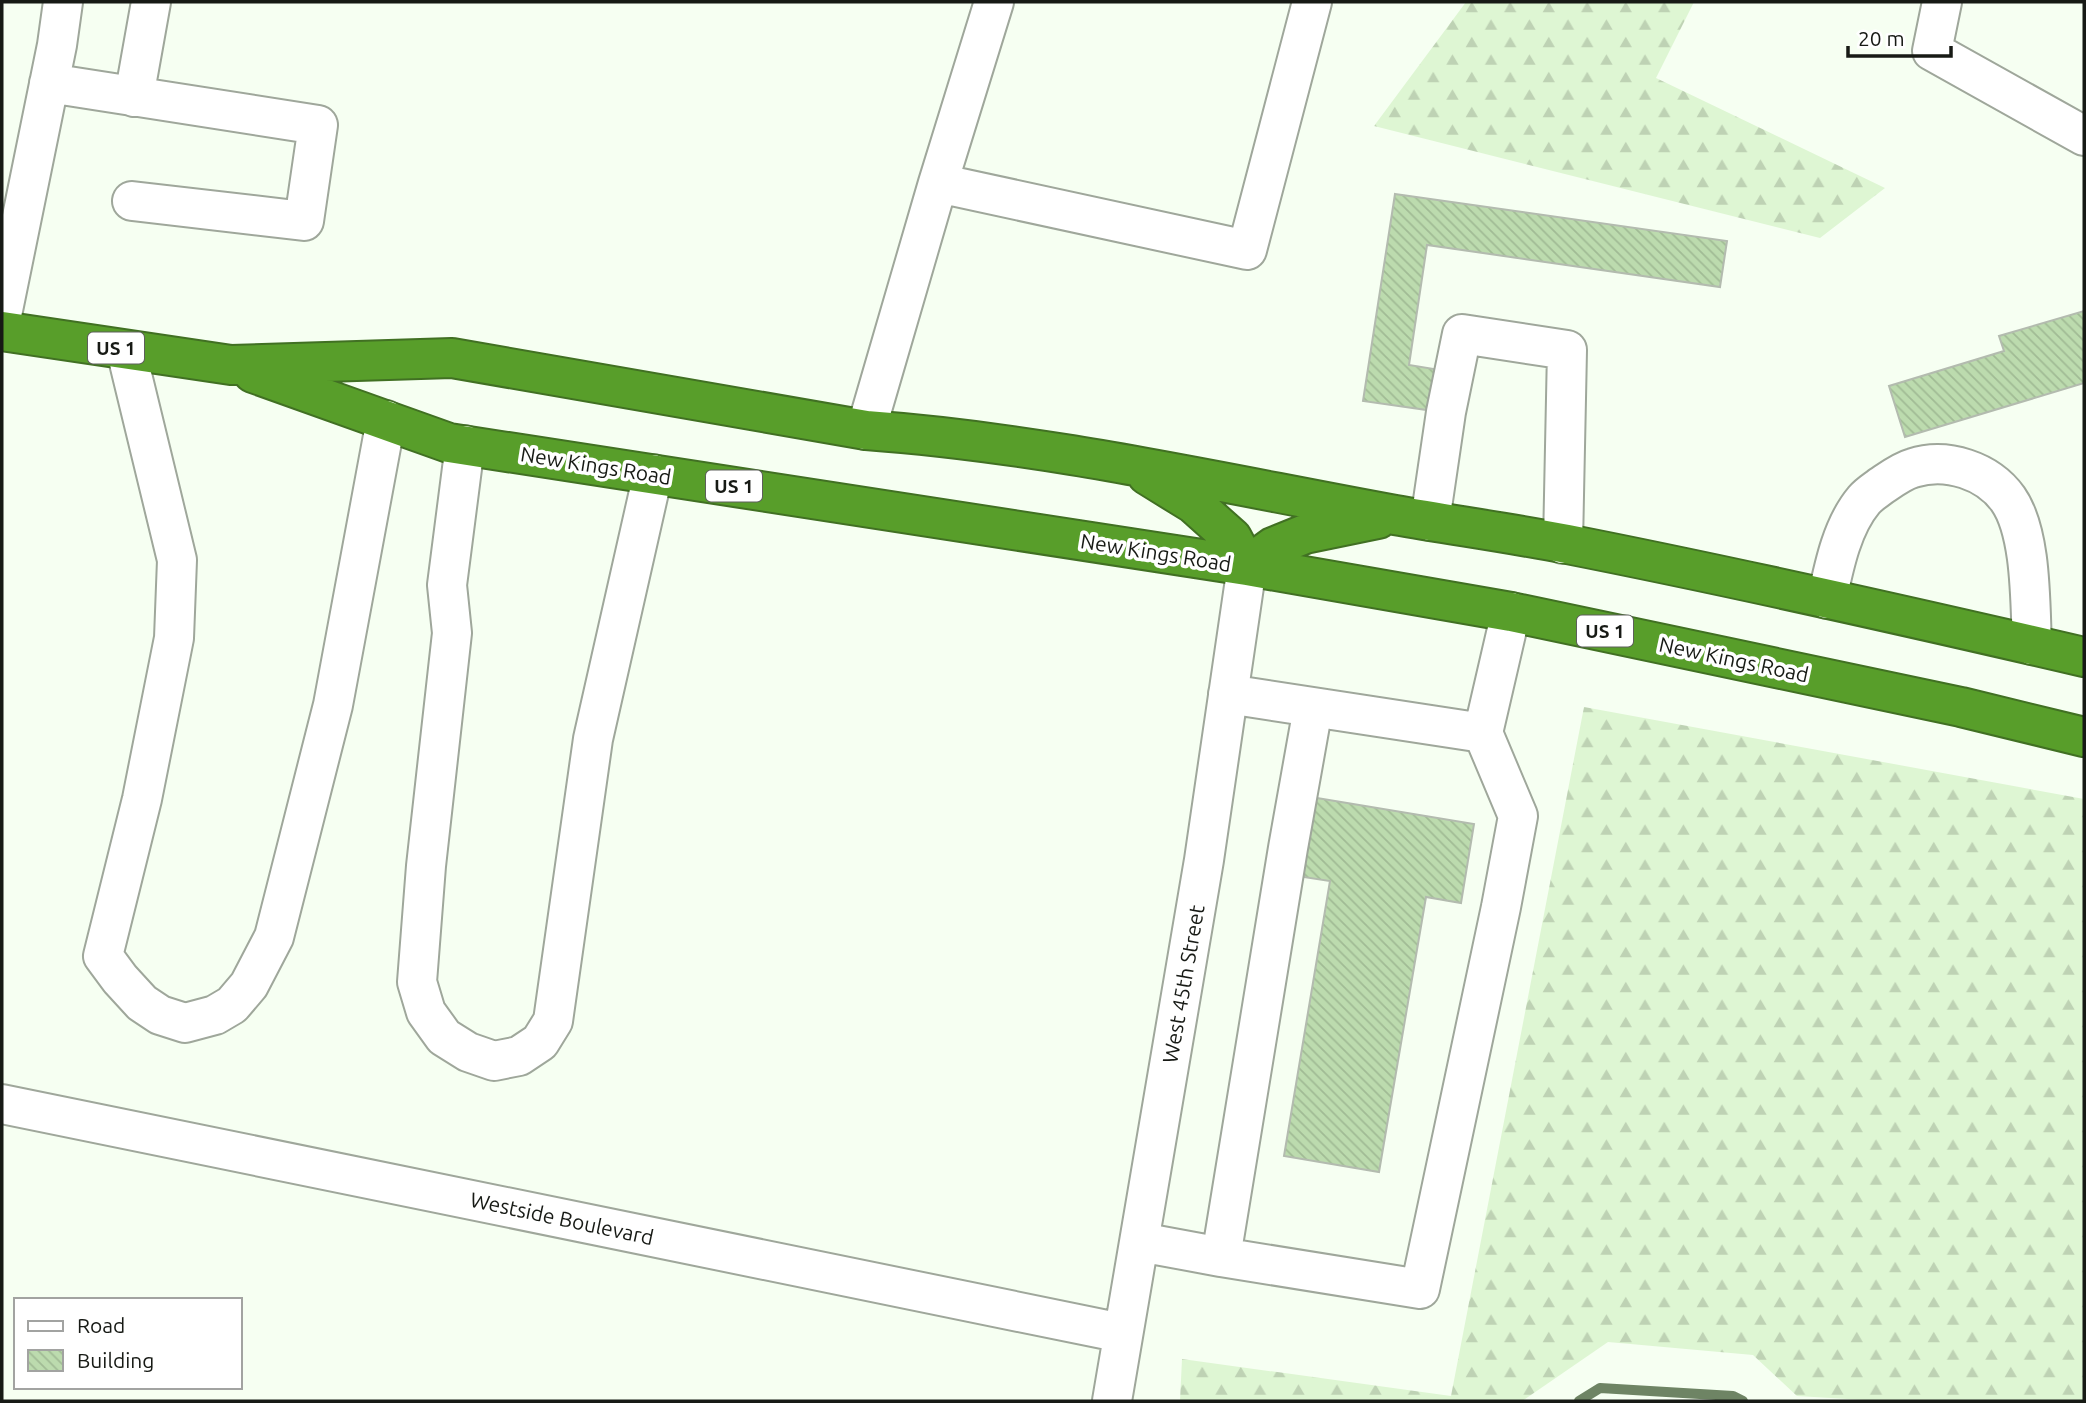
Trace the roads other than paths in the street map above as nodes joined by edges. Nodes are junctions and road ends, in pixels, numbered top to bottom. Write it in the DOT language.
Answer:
graph roads {
  1 [pos="63,2"];
  2 [pos="150,2"];
  3 [pos="994,2"];
  4 [pos="1312,2"];
  5 [pos="1942,2"];
  6 [pos="49,83"];
  7 [pos="134,97"];
  8 [pos="2084,136"];
  9 [pos="938,183"];
  10 [pos="132,201"];
  11 [pos="2,315"];
  12 [pos="2,331"];
  13 [pos="127,350"];
  14 [pos="231,365"];
  15 [pos="386,420"];
  16 [pos="866,430"];
  17 [pos="465,445"];
  18 [pos="1129,464"];
  19 [pos="653,474"];
  20 [pos="1413,518"];
  21 [pos="1563,544"];
  22 [pos="1247,566"];
  23 [pos="1827,599"];
  24 [pos="1511,611"];
  25 [pos="2032,645"];
  26 [pos="2084,657"];
  27 [pos="1228,694"];
  28 [pos="1313,708"];
  29 [pos="1483,733"];
  30 [pos="2084,737"];
  31 [pos="2,1104"];
  32 [pos="1140,1242"];
  33 [pos="1222,1257"];
  34 [pos="1122,1333"];
  35 [pos="1112,1401"];
  1 -- 6 [label="street"];
  2 -- 7 [label="street"];
  3 -- 9 [label="street"];
  4 -- 9 [label="street"];
  5 -- 8 [label="street"];
  6 -- 7 [label="street"];
  6 -- 11 [label="street"];
  7 -- 10 [label="street"];
  9 -- 16 [label="street"];
  12 -- 13 [label="highway, New Kings Road / US 1"];
  13 -- 14 [label="highway, New Kings Road / US 1"];
  13 -- 15 [label="street"];
  14 -- 15 [label="highway, New Kings Road / US 1"];
  14 -- 16 [label="highway, New Kings Road / US 1"];
  15 -- 17 [label="highway, New Kings Road / US 1"];
  16 -- 18 [label="highway, New Kings Road / US 1"];
  17 -- 19 [label="highway, New Kings Road / US 1"];
  17 -- 19 [label="street"];
  18 -- 20 [label="highway, New Kings Road / US 1"];
  18 -- 22 [label="highway"];
  19 -- 22 [label="highway, New Kings Road / US 1"];
  20 -- 21 [label="highway, New Kings Road / US 1"];
  20 -- 21 [label="street"];
  20 -- 22 [label="highway"];
  21 -- 23 [label="highway, New Kings Road / US 1"];
  22 -- 24 [label="highway, New Kings Road / US 1"];
  22 -- 27 [label="street, West 45th Street"];
  23 -- 25 [label="highway, New Kings Road / US 1"];
  23 -- 25 [label="street"];
  24 -- 29 [label="street"];
  24 -- 30 [label="highway, New Kings Road / US 1"];
  25 -- 26 [label="highway, New Kings Road / US 1"];
  27 -- 28 [label="street"];
  27 -- 32 [label="street, West 45th Street"];
  28 -- 29 [label="street"];
  28 -- 33 [label="street"];
  29 -- 33 [label="street"];
  31 -- 34 [label="street, Westside Boulevard"];
  32 -- 33 [label="street"];
  32 -- 34 [label="street, West 45th Street"];
  34 -- 35 [label="street, West 45th Street"];
}
